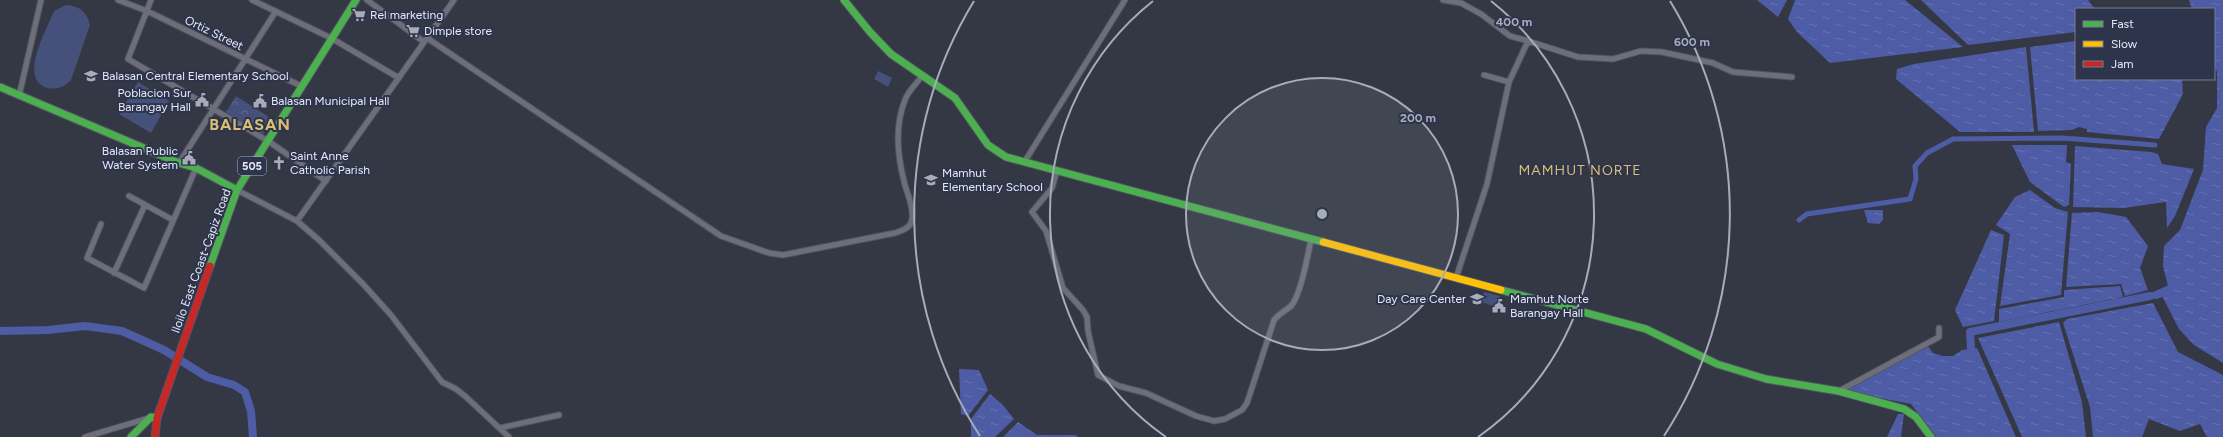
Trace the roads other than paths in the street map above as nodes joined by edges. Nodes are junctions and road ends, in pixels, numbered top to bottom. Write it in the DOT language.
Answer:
graph roads {
  1 [pos="41,0"];
  2 [pos="118,0"];
  3 [pos="151,0"];
  4 [pos="252,0"];
  5 [pos="367,0"];
  6 [pos="454,0"];
  7 [pos="844,0"];
  8 [pos="1125,0"];
  9 [pos="1443,0"];
  10 [pos="353,1"];
  11 [pos="147,11"];
  12 [pos="276,11"];
  13 [pos="331,38"];
  14 [pos="426,40"];
  15 [pos="1528,42"];
  16 [pos="244,59"];
  17 [pos="923,75"];
  18 [pos="1484,75"];
  19 [pos="399,78"];
  20 [pos="1792,78"];
  21 [pos="1509,82"];
  22 [pos="301,86"];
  23 [pos="0,87"];
  24 [pos="19,96"];
  25 [pos="212,108"];
  26 [pos="268,141"];
  27 [pos="1025,161"];
  28 [pos="179,163"];
  29 [pos="196,168"];
  30 [pos="1058,170"];
  31 [pos="326,181"];
  32 [pos="237,190"];
  33 [pos="129,196"];
  34 [pos="145,205"];
  35 [pos="173,220"];
  36 [pos="297,221"];
  37 [pos="101,224"];
  38 [pos="1312,239"];
  39 [pos="114,272"];
  40 [pos="1456,278"];
  41 [pos="1939,328"];
  42 [pos="1838,392"];
  43 [pos="559,415"];
  44 [pos="154,418"];
  45 [pos="500,428"];
  46 [pos="85,437"];
  47 [pos="131,437"];
  48 [pos="154,437"];
  49 [pos="509,437"];
  50 [pos="1931,437"];
  1 -- 24 [label="street"];
  2 -- 11 [label="street, Ortiz Street"];
  3 -- 11 [label="street"];
  4 -- 12 [label="street"];
  5 -- 14 [label="street"];
  6 -- 14 [label="street"];
  7 -- 17 [label="street"];
  8 -- 27 [label="street"];
  9 -- 15 [label="street"];
  10 -- 13 [label="street, Iloilo East Coast-Capiz Road / 505"];
  11 -- 16 [label="street, Ortiz Street"];
  11 -- 25 [label="street"];
  12 -- 13 [label="street"];
  12 -- 16 [label="street"];
  13 -- 19 [label="street"];
  13 -- 22 [label="street, Iloilo East Coast-Capiz Road / 505"];
  14 -- 17 [label="street"];
  14 -- 19 [label="street"];
  15 -- 20 [label="street"];
  15 -- 21 [label="street"];
  16 -- 22 [label="street, Ortiz Street"];
  16 -- 25 [label="street"];
  17 -- 27 [label="street"];
  18 -- 21 [label="street"];
  19 -- 31 [label="street"];
  21 -- 40 [label="street"];
  22 -- 26 [label="street, Iloilo East Coast-Capiz Road / 505"];
  23 -- 24 [label="street"];
  24 -- 28 [label="street"];
  25 -- 26 [label="street"];
  25 -- 28 [label="street"];
  26 -- 31 [label="street"];
  26 -- 32 [label="street, Iloilo East Coast-Capiz Road / 505"];
  27 -- 30 [label="street"];
  28 -- 29 [label="street"];
  29 -- 32 [label="street"];
  29 -- 35 [label="street"];
  30 -- 38 [label="street"];
  30 -- 38 [label="street"];
  31 -- 36 [label="street"];
  32 -- 36 [label="street"];
  32 -- 44 [label="street, Iloilo East Coast-Capiz Road / 505"];
  33 -- 34 [label="street"];
  34 -- 35 [label="street"];
  34 -- 39 [label="street"];
  35 -- 39 [label="street"];
  36 -- 45 [label="street"];
  37 -- 39 [label="street"];
  38 -- 40 [label="street"];
  40 -- 42 [label="street"];
  41 -- 42 [label="street"];
  42 -- 50 [label="street"];
  43 -- 45 [label="street"];
  44 -- 46 [label="street"];
  44 -- 47 [label="street"];
  44 -- 48 [label="street, Iloilo East Coast-Capiz Road / 505"];
  45 -- 49 [label="street"];
}
